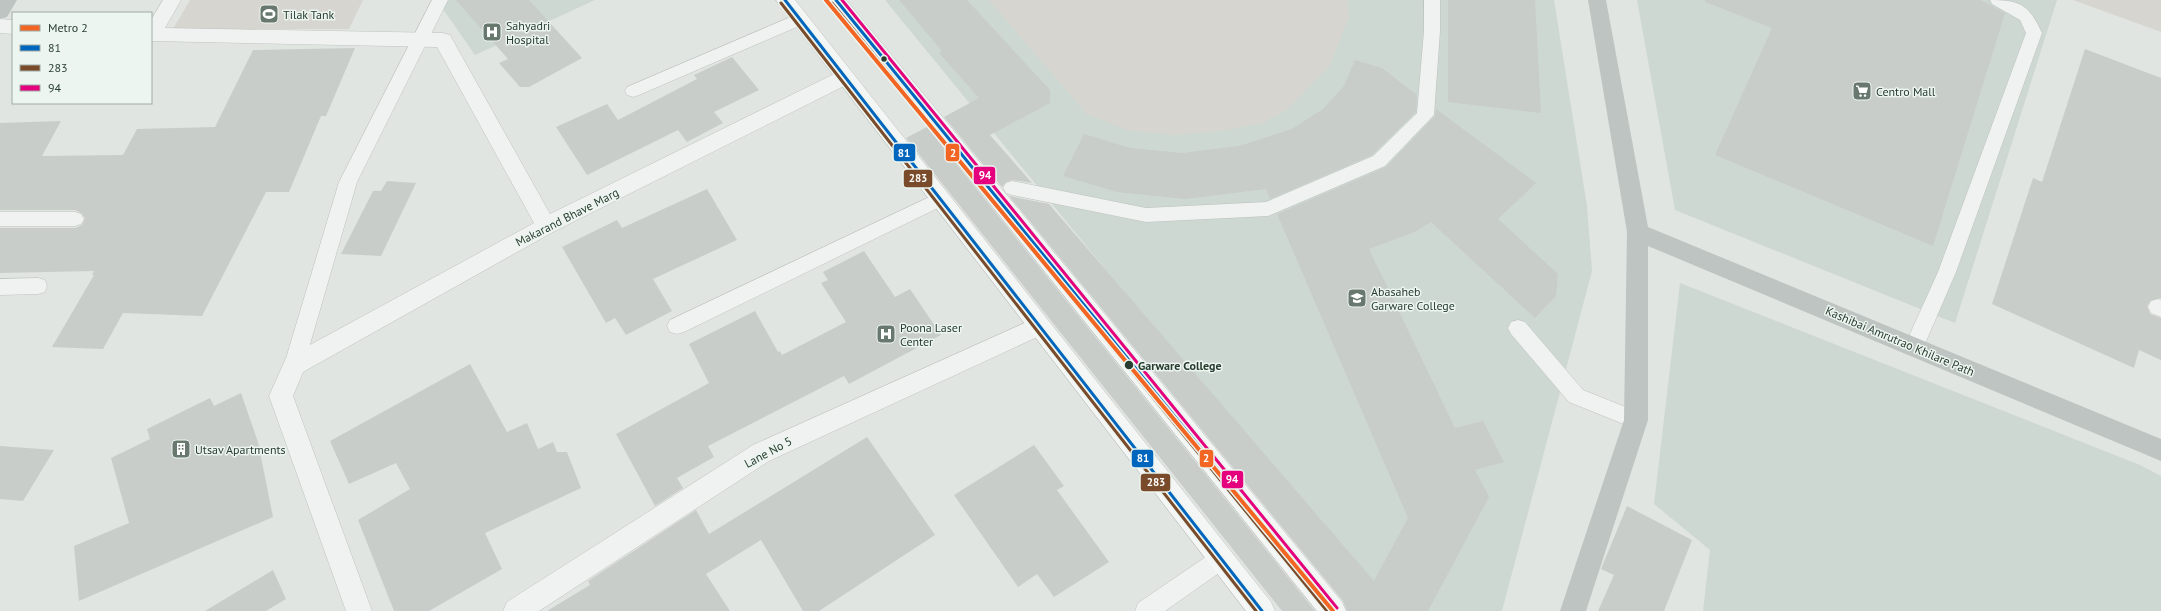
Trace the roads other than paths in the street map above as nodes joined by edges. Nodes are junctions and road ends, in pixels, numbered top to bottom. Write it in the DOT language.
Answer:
graph roads {
  1 [pos="8,0"];
  2 [pos="172,0"];
  3 [pos="440,0"];
  4 [pos="785,0"];
  5 [pos="836,0"];
  6 [pos="1432,0"];
  7 [pos="1596,0"];
  8 [pos="1998,0"];
  9 [pos="0,12"];
  10 [pos="800,19"];
  11 [pos="0,26"];
  12 [pos="12,27"];
  13 [pos="152,32"];
  14 [pos="152,34"];
  15 [pos="422,40"];
  16 [pos="845,77"];
  17 [pos="634,91"];
  18 [pos="1012,188"];
  19 [pos="940,199"];
  20 [pos="0,219"];
  21 [pos="75,219"];
  22 [pos="546,226"];
  23 [pos="1638,232"];
  24 [pos="38,286"];
  25 [pos="0,287"];
  26 [pos="677,326"];
  27 [pos="1038,326"];
  28 [pos="1518,328"];
  29 [pos="1914,347"];
  30 [pos="294,365"];
  31 [pos="1636,420"];
  32 [pos="2161,450"];
  33 [pos="1221,559"];
  34 [pos="359,611"];
  35 [pos="516,611"];
  36 [pos="1146,611"];
  37 [pos="1262,611"];
  38 [pos="1333,611"];
  39 [pos="1573,611"];
  1 -- 9 [label="main road"];
  2 -- 13 [label="street"];
  3 -- 15 [label="lane"];
  4 -- 10 [label="main road"];
  5 -- 38 [label="main road"];
  6 -- 18 [label="lane"];
  7 -- 23 [label="main road"];
  8 -- 29 [label="lane"];
  10 -- 16 [label="main road"];
  10 -- 17 [label="lane"];
  11 -- 12 [label="street"];
  14 -- 15 [label="street"];
  15 -- 22 [label="street"];
  15 -- 30 [label="lane"];
  16 -- 19 [label="main road"];
  16 -- 22 [label="street, Makarand Bhave Marg"];
  19 -- 26 [label="lane"];
  19 -- 27 [label="main road"];
  20 -- 21 [label="lane"];
  22 -- 30 [label="street, Makarand Bhave Marg"];
  23 -- 29 [label="main road, Kashibai Amrutrao Khilare Path"];
  23 -- 31 [label="main road"];
  24 -- 25 [label="lane"];
  27 -- 33 [label="main road"];
  27 -- 35 [label="street, Lane No 5"];
  28 -- 31 [label="lane"];
  29 -- 32 [label="main road, Kashibai Amrutrao Khilare Path"];
  30 -- 34 [label="street"];
  31 -- 39 [label="main road"];
  33 -- 36 [label="lane"];
  33 -- 37 [label="main road"];
}
